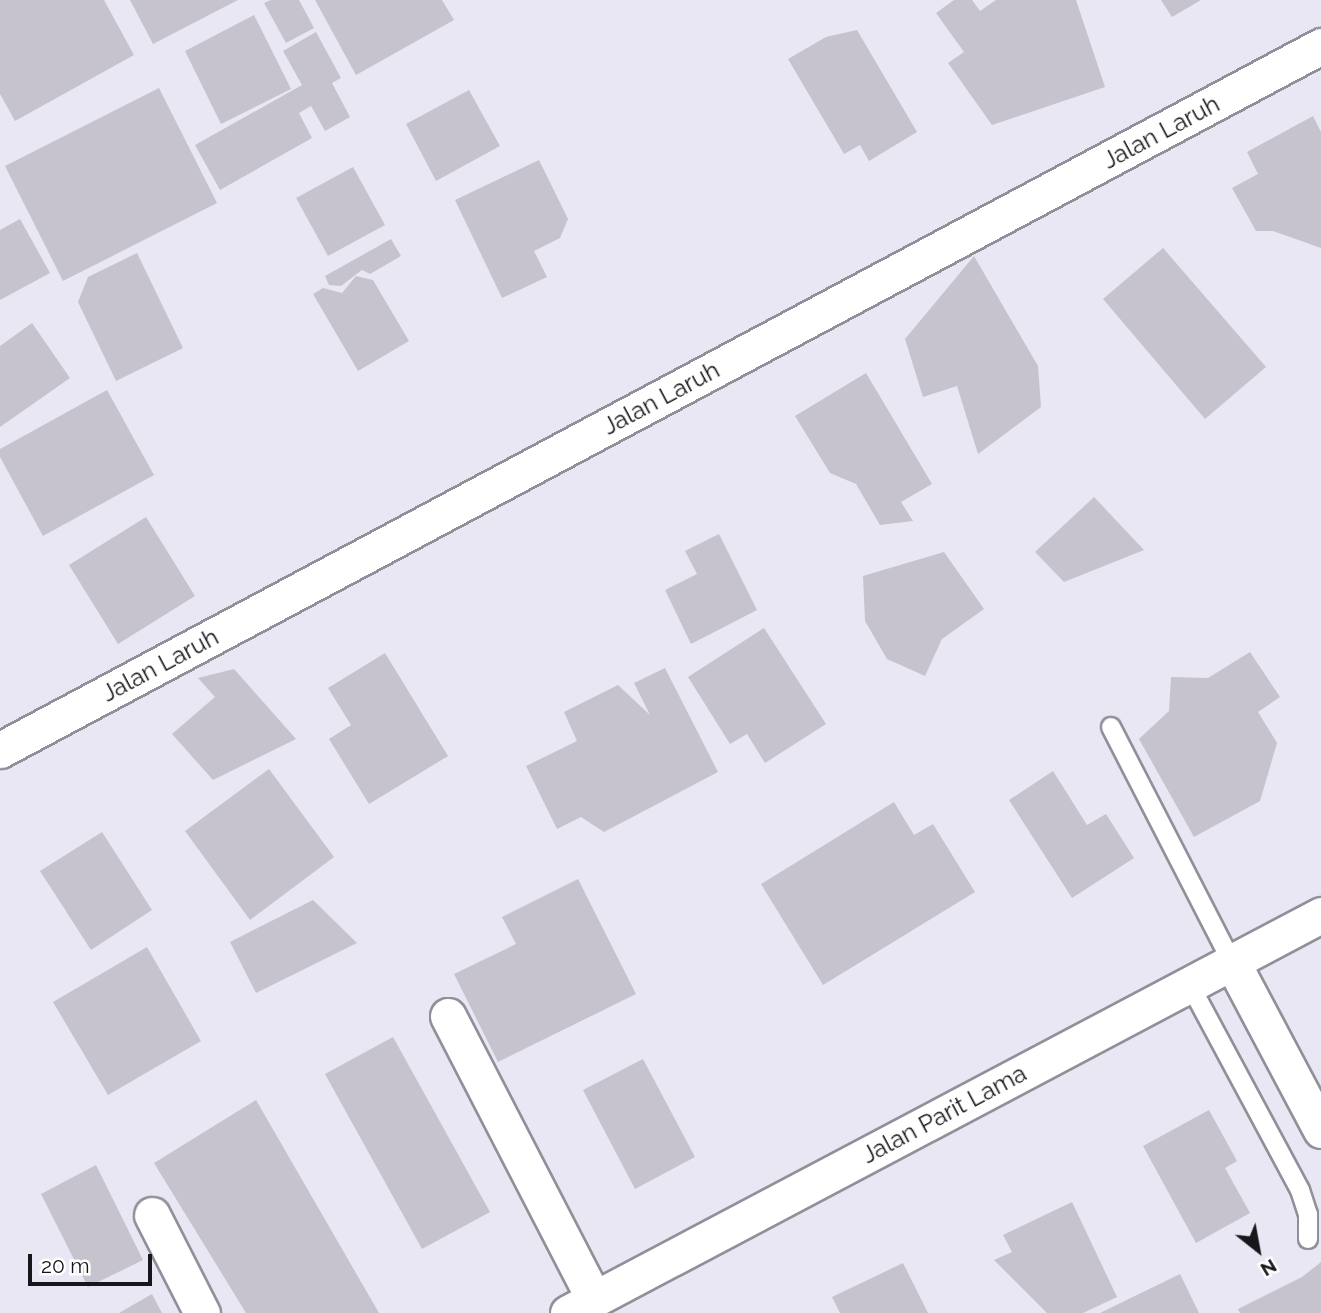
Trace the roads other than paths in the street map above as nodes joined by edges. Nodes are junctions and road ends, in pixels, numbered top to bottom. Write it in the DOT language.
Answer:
graph roads {
  1 [pos="1321,46"];
  2 [pos="1111,727"];
  3 [pos="0,750"];
  4 [pos="1321,915"];
  5 [pos="1232,962"];
  6 [pos="1190,985"];
  7 [pos="448,1016"];
  8 [pos="1321,1130"];
  9 [pos="152,1215"];
  10 [pos="1308,1238"];
  11 [pos="581,1306"];
  12 [pos="202,1313"];
  1 -- 3 [label="street, Jalan Laruh"];
  2 -- 5 [label="lane"];
  4 -- 5 [label="street, Jalan Parit Lama"];
  5 -- 6 [label="street, Jalan Parit Lama"];
  5 -- 8 [label="street"];
  6 -- 10 [label="lane"];
  6 -- 11 [label="street, Jalan Parit Lama"];
  7 -- 11 [label="street"];
  9 -- 12 [label="street"];
}
